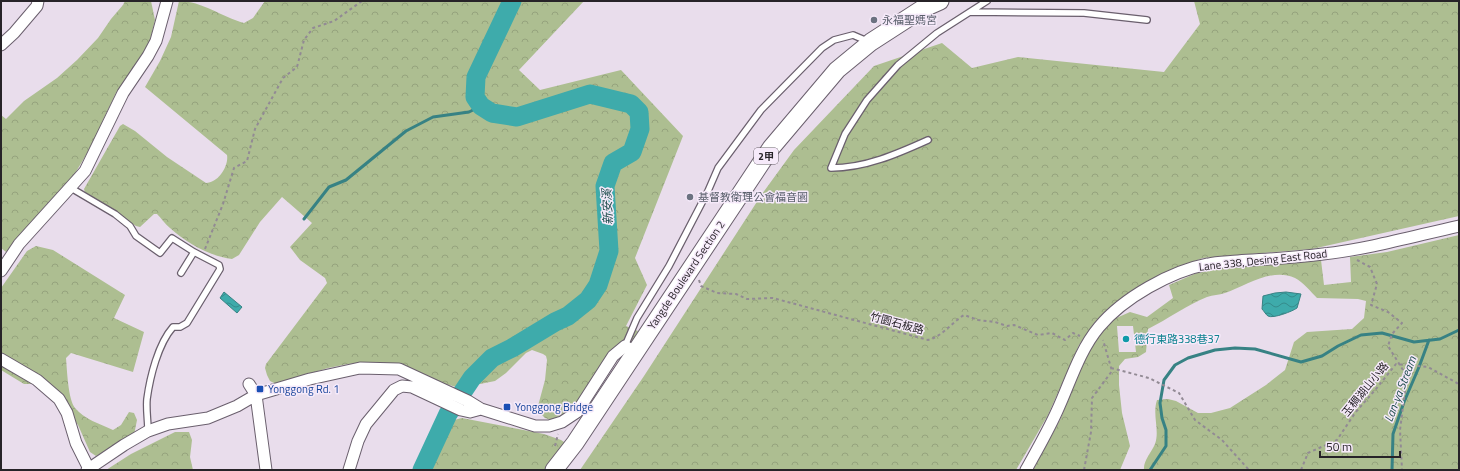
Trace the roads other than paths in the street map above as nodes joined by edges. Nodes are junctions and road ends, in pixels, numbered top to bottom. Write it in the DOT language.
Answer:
graph roads {
  1 [pos="38,1"];
  2 [pos="167,1"];
  3 [pos="940,1"];
  4 [pos="987,1"];
  5 [pos="969,12"];
  6 [pos="1147,20"];
  7 [pos="871,42"];
  8 [pos="1,46"];
  9 [pos="928,140"];
  10 [pos="71,188"];
  11 [pos="1459,226"];
  12 [pos="194,252"];
  13 [pos="1,271"];
  14 [pos="181,273"];
  15 [pos="630,349"];
  16 [pos="1,359"];
  17 [pos="249,384"];
  18 [pos="256,395"];
  19 [pos="465,405"];
  20 [pos="148,431"];
  21 [pos="88,469"];
  22 [pos="266,470"];
  23 [pos="349,470"];
  24 [pos="554,470"];
  25 [pos="1026,470"];
  1 -- 8 [label="street"];
  2 -- 10 [label="street"];
  3 -- 7 [label="main road, Yangde Boulevard Section 2 / 2甲"];
  4 -- 5 [label="lane"];
  5 -- 6 [label="lane"];
  5 -- 9 [label="lane"];
  7 -- 15 [label="main road, Yangde Boulevard Section 2 / 2甲"];
  7 -- 15 [label="lane"];
  10 -- 12 [label="lane"];
  10 -- 13 [label="street"];
  11 -- 25 [label="street, Lane 338, Desing East Road"];
  12 -- 14 [label="lane"];
  12 -- 20 [label="lane"];
  15 -- 19 [label="street"];
  15 -- 24 [label="main road, Yangde Boulevard Section 2 / 2甲"];
  16 -- 21 [label="street"];
  17 -- 18 [label="street"];
  18 -- 19 [label="street"];
  18 -- 20 [label="street"];
  18 -- 22 [label="street"];
  19 -- 23 [label="street"];
  20 -- 21 [label="street"];
}
